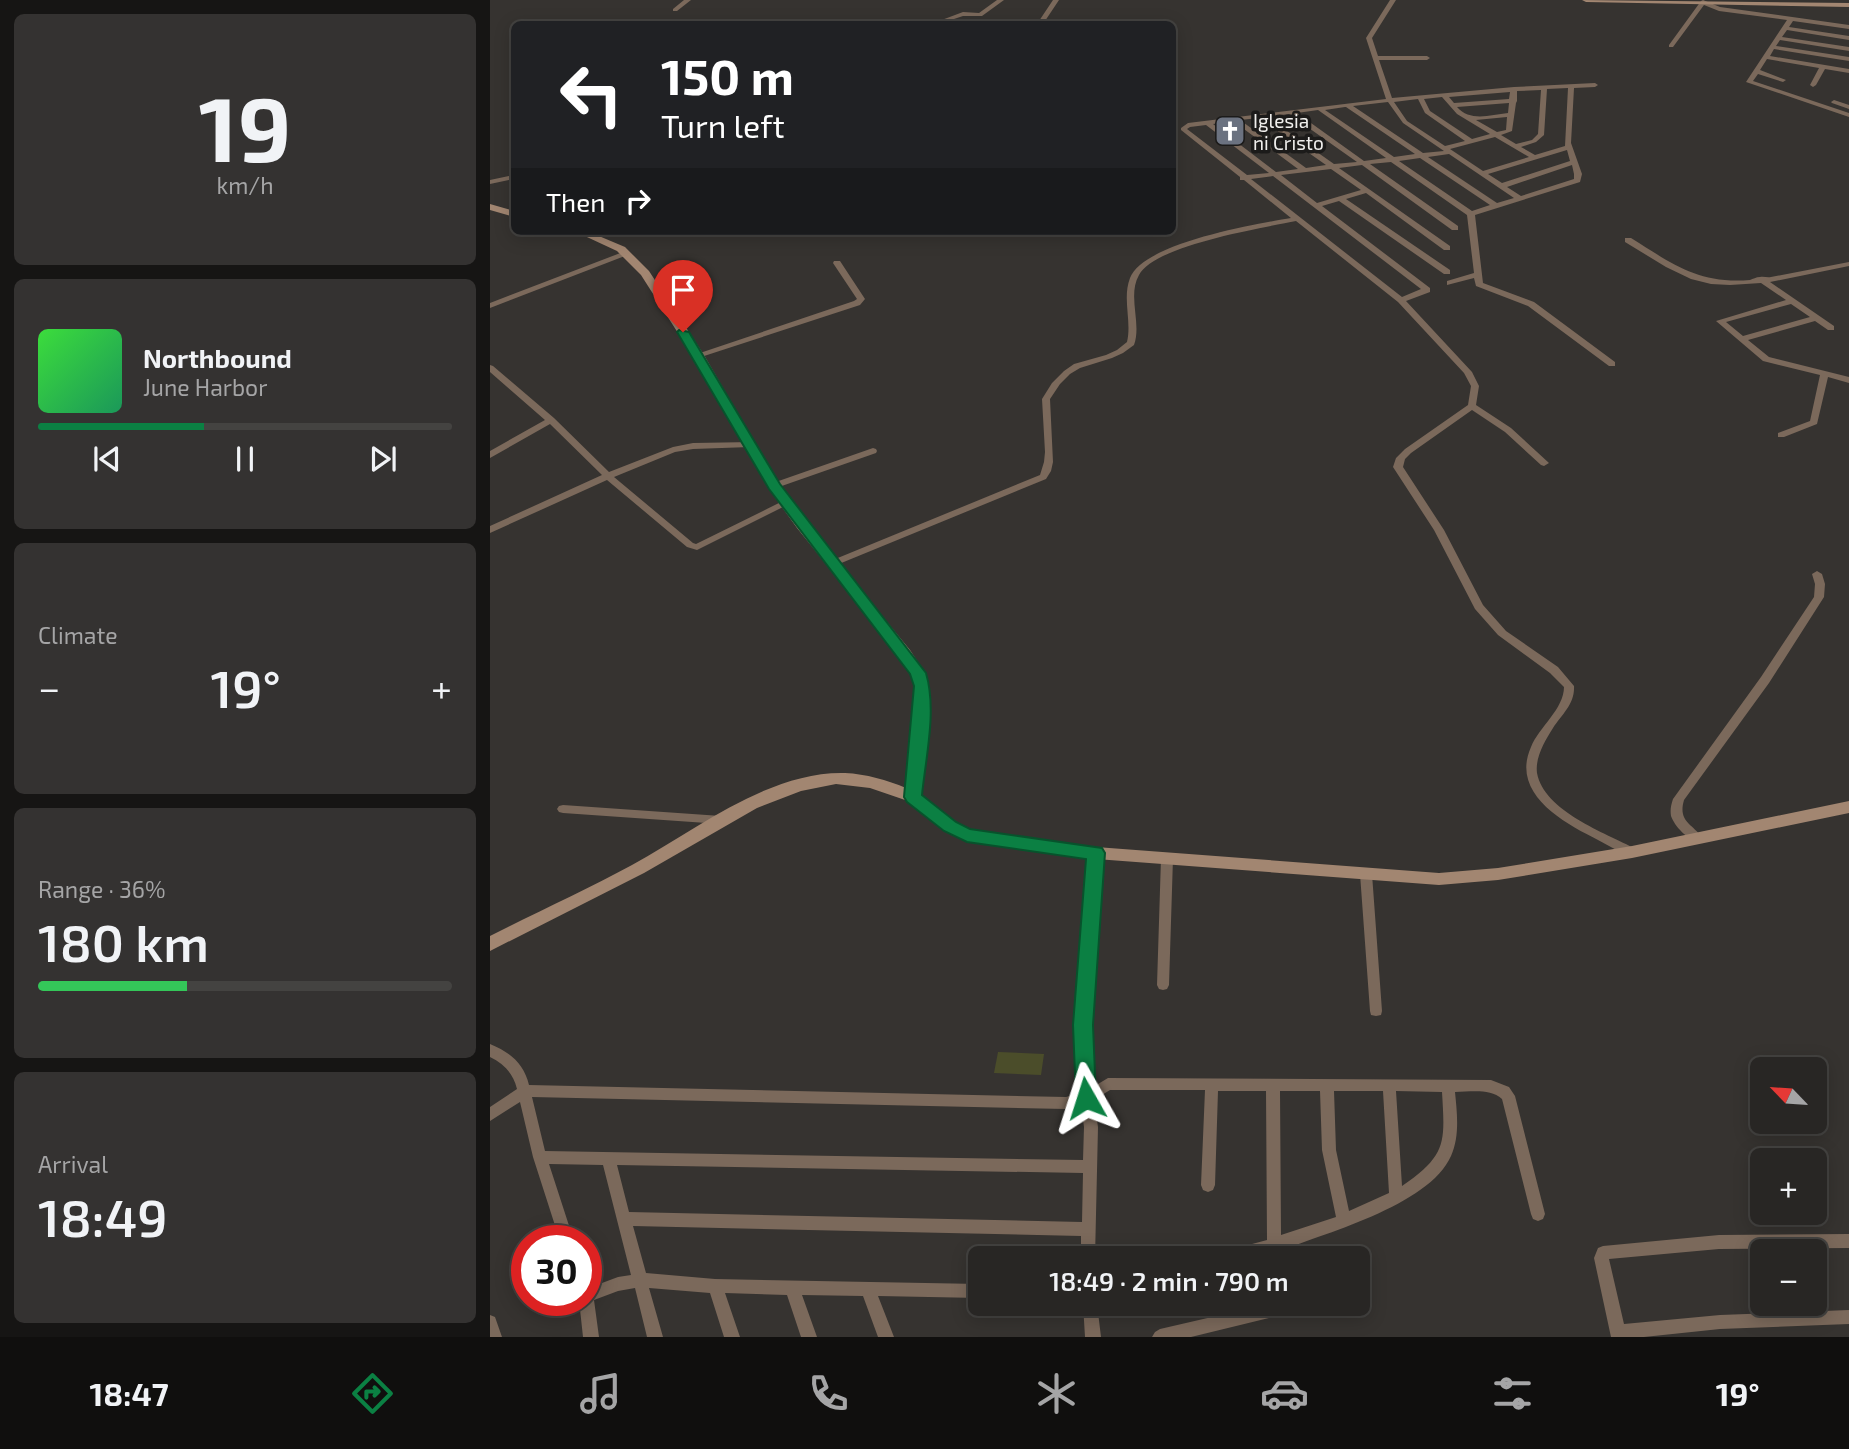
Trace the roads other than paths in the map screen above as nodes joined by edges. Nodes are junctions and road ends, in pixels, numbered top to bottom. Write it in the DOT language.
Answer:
graph roads {
  1 [pos="688,0"];
  2 [pos="1001,0"];
  3 [pos="1056,0"];
  4 [pos="1393,0"];
  5 [pos="1586,0"];
  6 [pos="1703,2"];
  7 [pos="1849,5"];
  8 [pos="674,10"];
  9 [pos="1791,19"];
  10 [pos="942,21"];
  11 [pos="1042,21"];
  12 [pos="1849,27"];
  13 [pos="1785,28"];
  14 [pos="1779,38"];
  15 [pos="1849,38"];
  16 [pos="1671,46"];
  17 [pos="1773,47"];
  18 [pos="1849,48"];
  19 [pos="1766,57"];
  20 [pos="1375,58"];
  21 [pos="1427,58"];
  22 [pos="1849,59"];
  23 [pos="1823,67"];
  24 [pos="1756,71"];
  25 [pos="1849,71"];
  26 [pos="1783,80"];
  27 [pos="1595,85"];
  28 [pos="1813,85"];
  29 [pos="1571,86"];
  30 [pos="1544,87"];
  31 [pos="1514,89"];
  32 [pos="1444,95"];
  33 [pos="1420,97"];
  34 [pos="1390,101"];
  35 [pos="1514,102"];
  36 [pos="1834,102"];
  37 [pos="1348,106"];
  38 [pos="1451,106"];
  39 [pos="1849,107"];
  40 [pos="1320,108"];
  41 [pos="1291,112"];
  42 [pos="1260,115"];
  43 [pos="1512,115"];
  44 [pos="1849,115"];
  45 [pos="1234,119"];
  46 [pos="1469,119"];
  47 [pos="1208,122"];
  48 [pos="1495,135"];
  49 [pos="1472,142"];
  50 [pos="1515,146"];
  51 [pos="1569,148"];
  52 [pos="1448,150"];
  53 [pos="1422,156"];
  54 [pos="1534,157"];
  55 [pos="1393,160"];
  56 [pos="1574,162"];
  57 [pos="1364,163"];
  58 [pos="1333,167"];
  59 [pos="1305,171"];
  60 [pos="1482,173"];
  61 [pos="1276,174"];
  62 [pos="511,178"];
  63 [pos="1243,178"];
  64 [pos="490,182"];
  65 [pos="1502,187"];
  66 [pos="1366,191"];
  67 [pos="1341,199"];
  68 [pos="1521,199"];
  69 [pos="1318,205"];
  70 [pos="1496,206"];
  71 [pos="490,207"];
  72 [pos="511,213"];
  73 [pos="1471,214"];
  74 [pos="1296,219"];
  75 [pos="1455,228"];
  76 [pos="590,235"];
  77 [pos="1629,240"];
  78 [pos="1447,248"];
  79 [pos="626,254"];
  80 [pos="837,263"];
  81 [pos="1849,264"];
  82 [pos="1447,272"];
  83 [pos="1477,275"];
  84 [pos="1760,279"];
  85 [pos="1450,283"];
  86 [pos="1401,300"];
  87 [pos="1792,301"];
  88 [pos="490,306"];
  89 [pos="1816,318"];
  90 [pos="1831,328"];
  91 [pos="1741,339"];
  92 [pos="698,355"];
  93 [pos="1612,364"];
  94 [pos="490,368"];
  95 [pos="1824,374"];
  96 [pos="1849,380"];
  97 [pos="1472,406"];
  98 [pos="551,420"];
  99 [pos="1781,435"];
  100 [pos="750,443"];
  101 [pos="873,451"];
  102 [pos="490,455"];
  103 [pos="1544,463"];
  104 [pos="608,476"];
  105 [pos="774,486"];
  106 [pos="786,503"];
  107 [pos="490,530"];
  108 [pos="831,564"];
  109 [pos="1817,573"];
  110 [pos="913,797"];
  111 [pos="1849,807"];
  112 [pos="563,808"];
  113 [pos="723,820"];
  114 [pos="1696,837"];
  115 [pos="1632,852"];
  116 [pos="1096,853"];
  117 [pos="1167,858"];
  118 [pos="1366,874"];
  119 [pos="490,944"];
  120 [pos="1163,985"];
  121 [pos="1376,1011"];
  122 [pos="490,1051"];
  123 [pos="1212,1085"];
  124 [pos="1273,1085"];
  125 [pos="1327,1086"];
  126 [pos="1389,1086"];
  127 [pos="1448,1086"];
  128 [pos="524,1091"];
  129 [pos="1086,1098"];
  130 [pos="528,1108"];
  131 [pos="496,1113"];
  132 [pos="540,1157"];
  133 [pos="608,1158"];
  134 [pos="1090,1167"];
  135 [pos="1208,1185"];
  136 [pos="1396,1197"];
  137 [pos="1538,1214"];
  138 [pos="624,1219"];
  139 [pos="1344,1220"];
  140 [pos="562,1225"];
  141 [pos="1088,1229"];
  142 [pos="1849,1241"];
  143 [pos="1274,1245"];
  144 [pos="1088,1246"];
  145 [pos="1270,1246"];
  146 [pos="641,1280"];
  147 [pos="715,1286"];
  148 [pos="792,1288"];
  149 [pos="868,1290"];
  150 [pos="602,1291"];
  151 [pos="968,1291"];
  152 [pos="588,1316"];
  153 [pos="1091,1316"];
  154 [pos="1248,1316"];
  155 [pos="1849,1317"];
  156 [pos="490,1322"];
  157 [pos="1691,1331"];
  158 [pos="1618,1334"];
  159 [pos="494,1337"];
  160 [pos="591,1337"];
  161 [pos="655,1337"];
  162 [pos="733,1337"];
  163 [pos="809,1337"];
  164 [pos="886,1337"];
  165 [pos="1093,1337"];
  166 [pos="1160,1337"];
  1 -- 8 [label="street"];
  2 -- 10 [label="street"];
  3 -- 11 [label="street"];
  4 -- 20 [label="street"];
  5 -- 6 [label="street"];
  6 -- 7 [label="street"];
  6 -- 9 [label="street"];
  6 -- 16 [label="street"];
  9 -- 12 [label="street"];
  9 -- 13 [label="street"];
  13 -- 14 [label="street"];
  13 -- 15 [label="street"];
  14 -- 17 [label="street"];
  14 -- 18 [label="street"];
  17 -- 19 [label="street"];
  17 -- 22 [label="street"];
  19 -- 23 [label="street"];
  19 -- 24 [label="street"];
  20 -- 21 [label="street"];
  20 -- 34 [label="street"];
  23 -- 25 [label="street"];
  23 -- 28 [label="street"];
  24 -- 26 [label="street"];
  24 -- 44 [label="street"];
  27 -- 29 [label="street"];
  29 -- 30 [label="street"];
  29 -- 51 [label="street"];
  30 -- 31 [label="street"];
  30 -- 50 [label="street"];
  31 -- 32 [label="street"];
  31 -- 35 [label="street"];
  32 -- 33 [label="street"];
  32 -- 38 [label="street"];
  33 -- 34 [label="street"];
  33 -- 49 [label="street"];
  34 -- 37 [label="street"];
  34 -- 52 [label="street"];
  35 -- 38 [label="street"];
  35 -- 43 [label="street"];
  36 -- 39 [label="street"];
  37 -- 40 [label="street"];
  37 -- 53 [label="street"];
  38 -- 46 [label="street"];
  40 -- 41 [label="street"];
  40 -- 55 [label="street"];
  41 -- 42 [label="street"];
  41 -- 57 [label="street"];
  42 -- 45 [label="street"];
  42 -- 58 [label="street"];
  43 -- 46 [label="street"];
  43 -- 48 [label="street"];
  45 -- 47 [label="street"];
  45 -- 59 [label="street"];
  46 -- 48 [label="street"];
  47 -- 61 [label="street"];
  47 -- 63 [label="street"];
  48 -- 49 [label="street"];
  48 -- 50 [label="street"];
  49 -- 52 [label="street"];
  50 -- 54 [label="street"];
  51 -- 54 [label="street"];
  51 -- 56 [label="street"];
  52 -- 53 [label="street"];
  52 -- 60 [label="street"];
  53 -- 55 [label="street"];
  53 -- 70 [label="street"];
  54 -- 60 [label="street"];
  55 -- 57 [label="street"];
  55 -- 73 [label="street"];
  56 -- 65 [label="street"];
  56 -- 68 [label="street"];
  57 -- 58 [label="street"];
  57 -- 75 [label="street"];
  58 -- 59 [label="street"];
  58 -- 66 [label="street"];
  59 -- 61 [label="street"];
  60 -- 65 [label="street"];
  61 -- 63 [label="street"];
  61 -- 69 [label="street"];
  62 -- 64 [label="street"];
  63 -- 74 [label="street"];
  65 -- 68 [label="street"];
  66 -- 67 [label="street"];
  66 -- 78 [label="street"];
  67 -- 69 [label="street"];
  67 -- 82 [label="street"];
  68 -- 70 [label="street"];
  69 -- 86 [label="street"];
  70 -- 73 [label="street"];
  71 -- 72 [label="street"];
  73 -- 83 [label="street"];
  74 -- 86 [label="street"];
  74 -- 108 [label="street"];
  76 -- 79 [label="street"];
  77 -- 84 [label="street"];
  79 -- 88 [label="street"];
  79 -- 92 [label="street"];
  80 -- 92 [label="street"];
  81 -- 84 [label="street"];
  83 -- 85 [label="street"];
  83 -- 93 [label="street"];
  84 -- 87 [label="street"];
  86 -- 97 [label="street"];
  87 -- 89 [label="street"];
  87 -- 91 [label="street"];
  89 -- 90 [label="street"];
  89 -- 91 [label="street"];
  91 -- 95 [label="street"];
  92 -- 100 [label="street"];
  94 -- 98 [label="street"];
  95 -- 96 [label="street"];
  95 -- 99 [label="street"];
  97 -- 103 [label="street"];
  97 -- 115 [label="street"];
  98 -- 102 [label="street"];
  98 -- 104 [label="street"];
  100 -- 104 [label="street"];
  100 -- 105 [label="street"];
  101 -- 105 [label="street"];
  104 -- 106 [label="street"];
  104 -- 107 [label="street"];
  105 -- 106 [label="street"];
  106 -- 108 [label="street"];
  108 -- 110 [label="street"];
  109 -- 114 [label="street"];
  110 -- 113 [label="street"];
  110 -- 116 [label="street"];
  111 -- 114 [label="street"];
  112 -- 113 [label="street"];
  113 -- 119 [label="street"];
  114 -- 115 [label="street"];
  115 -- 118 [label="street"];
  116 -- 117 [label="street"];
  116 -- 129 [label="street"];
  117 -- 118 [label="street"];
  117 -- 120 [label="street"];
  118 -- 121 [label="street"];
  122 -- 128 [label="street"];
  123 -- 124 [label="street"];
  123 -- 129 [label="street"];
  123 -- 135 [label="street"];
  124 -- 125 [label="street"];
  124 -- 143 [label="street"];
  125 -- 126 [label="street"];
  125 -- 139 [label="street"];
  126 -- 127 [label="street"];
  126 -- 136 [label="street"];
  127 -- 136 [label="street"];
  127 -- 137 [label="street"];
  128 -- 129 [label="street"];
  128 -- 130 [label="street"];
  128 -- 131 [label="street"];
  129 -- 134 [label="street"];
  130 -- 131 [label="street"];
  130 -- 132 [label="street"];
  132 -- 133 [label="street"];
  132 -- 140 [label="street"];
  133 -- 134 [label="street"];
  133 -- 138 [label="street"];
  134 -- 141 [label="street"];
  136 -- 139 [label="street"];
  138 -- 141 [label="street"];
  138 -- 146 [label="street"];
  139 -- 143 [label="street"];
  141 -- 144 [label="street"];
  142 -- 158 [label="street"];
  143 -- 145 [label="street"];
  146 -- 147 [label="street"];
  146 -- 150 [label="street"];
  146 -- 161 [label="street"];
  147 -- 148 [label="street"];
  147 -- 162 [label="street"];
  148 -- 149 [label="street"];
  148 -- 163 [label="street"];
  149 -- 151 [label="street"];
  149 -- 164 [label="street"];
  152 -- 160 [label="street"];
  153 -- 165 [label="street"];
  154 -- 166 [label="street"];
  155 -- 157 [label="street"];
  156 -- 159 [label="street"];
  157 -- 158 [label="street"];
}
